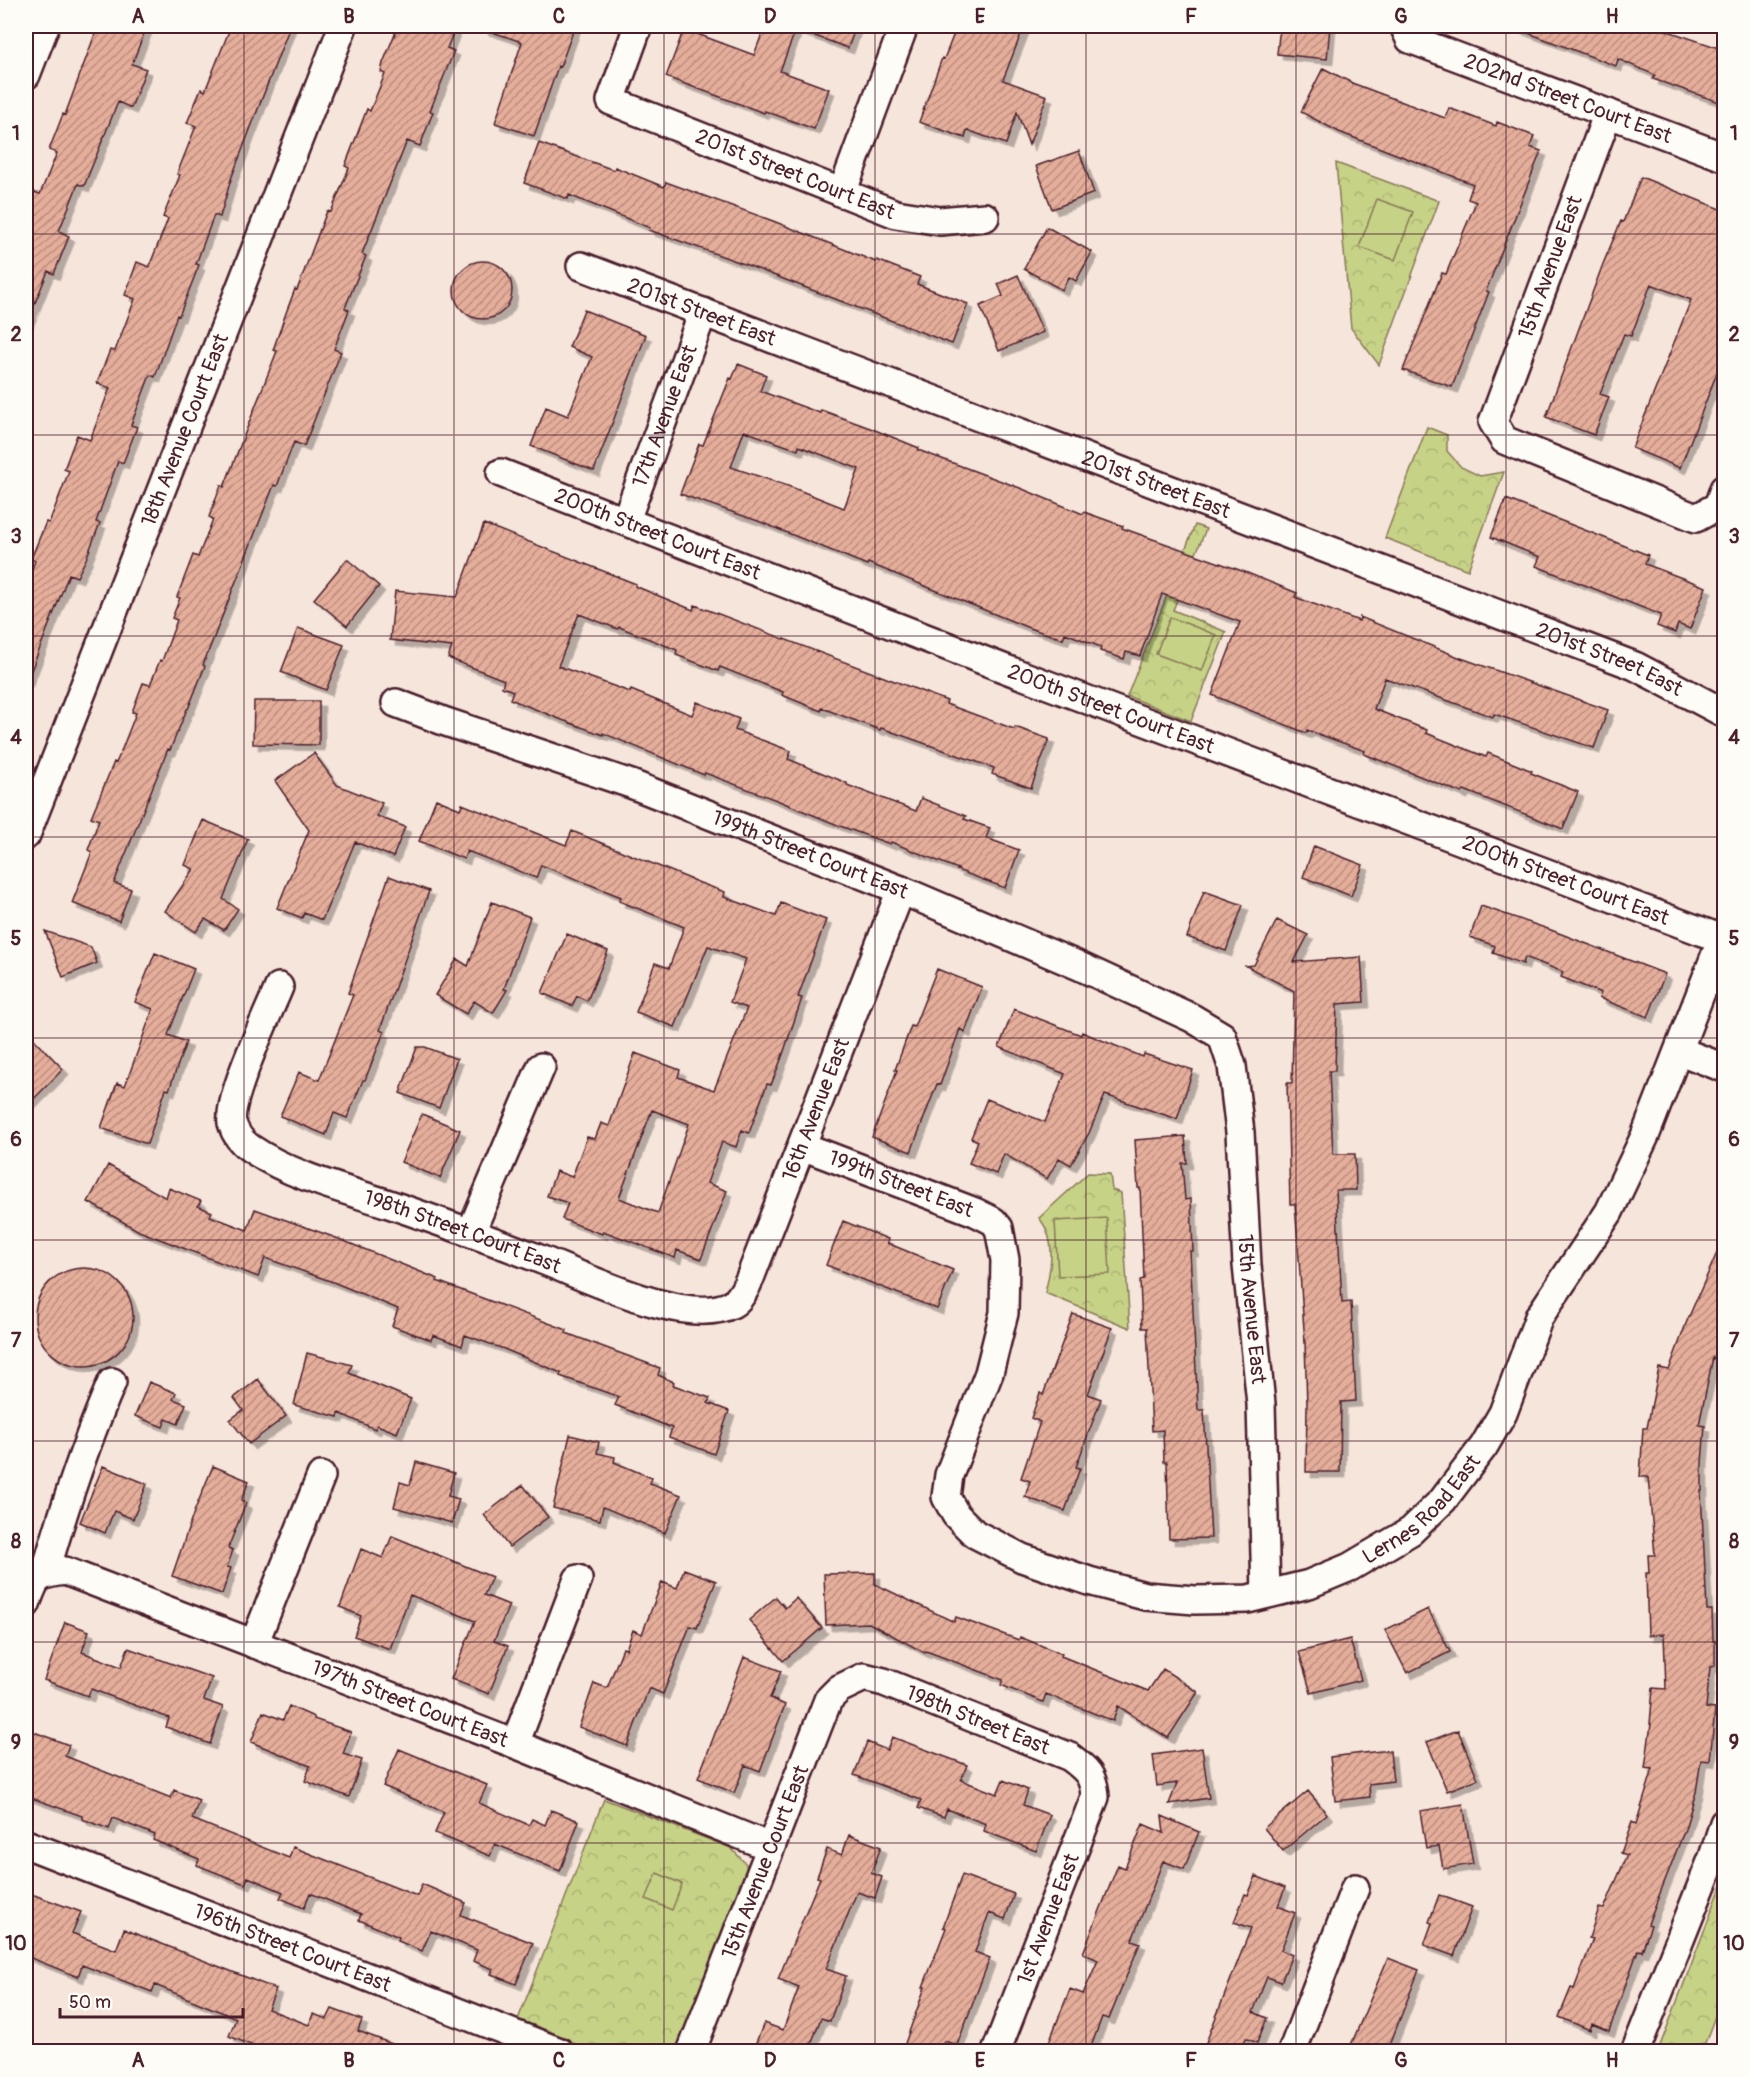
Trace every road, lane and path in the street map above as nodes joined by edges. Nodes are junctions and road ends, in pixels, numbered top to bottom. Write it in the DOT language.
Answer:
graph roads {
  1 [pos="45,26"];
  2 [pos="343,26"];
  3 [pos="638,26"];
  4 [pos="904,26"];
  5 [pos="1407,32"];
  6 [pos="26,75"];
  7 [pos="1608,113"];
  8 [pos="1725,157"];
  9 [pos="842,193"];
  10 [pos="985,217"];
  11 [pos="581,266"];
  12 [pos="703,312"];
  13 [pos="501,473"];
  14 [pos="1721,498"];
  15 [pos="626,520"];
  16 [pos="396,703"];
  17 [pos="1725,713"];
  18 [pos="26,835"];
  19 [pos="901,890"];
  20 [pos="1723,936"];
  21 [pos="279,987"];
  22 [pos="1214,1030"];
  23 [pos="1680,1051"];
  24 [pos="542,1067"];
  25 [pos="1725,1068"];
  26 [pos="802,1146"];
  27 [pos="471,1232"];
  28 [pos="711,1310"];
  29 [pos="112,1382"];
  30 [pos="321,1476"];
  31 [pos="946,1497"];
  32 [pos="45,1574"];
  33 [pos="578,1580"];
  34 [pos="1266,1594"];
  35 [pos="26,1604"];
  36 [pos="254,1644"];
  37 [pos="851,1683"];
  38 [pos="515,1744"];
  39 [pos="1094,1785"];
  40 [pos="1725,1823"];
  41 [pos="26,1844"];
  42 [pos="770,1847"];
  43 [pos="1355,1888"];
  44 [pos="560,2052"];
  45 [pos="691,2052"];
  46 [pos="996,2052"];
  47 [pos="1292,2052"];
  48 [pos="1635,2052"];
  1 -- 6 [label="street"];
  2 -- 18 [label="street, 18th Avenue Court East"];
  3 -- 9 [label="street, 201st Street Court East"];
  4 -- 9 [label="street"];
  5 -- 7 [label="street, 202nd Street Court East"];
  7 -- 8 [label="street, 202nd Street Court East"];
  7 -- 14 [label="street, 15th Avenue East"];
  9 -- 10 [label="street, 201st Street Court East"];
  11 -- 12 [label="street, 201st Street East"];
  12 -- 15 [label="street, 17th Avenue East"];
  12 -- 17 [label="street, 201st Street East"];
  13 -- 15 [label="street, 200th Street Court East"];
  15 -- 20 [label="street, 200th Street Court East"];
  16 -- 19 [label="street, 199th Street Court East"];
  19 -- 22 [label="street, 199th Street Court East"];
  19 -- 26 [label="street, 16th Avenue East"];
  20 -- 23 [label="street, Lernes Road East"];
  21 -- 27 [label="street, 198th Street Court East"];
  22 -- 34 [label="street, 15th Avenue East"];
  23 -- 25 [label="street"];
  23 -- 34 [label="street, Lernes Road East"];
  24 -- 27 [label="street"];
  26 -- 28 [label="street, 16th Avenue East"];
  26 -- 31 [label="street, 199th Street East"];
  27 -- 28 [label="street, 198th Street Court East"];
  29 -- 32 [label="street"];
  30 -- 36 [label="street"];
  31 -- 34 [label="street, Lernes Road East"];
  32 -- 35 [label="street"];
  32 -- 36 [label="street, 197th Street Court East"];
  33 -- 38 [label="street"];
  36 -- 38 [label="street, 197th Street Court East"];
  37 -- 39 [label="street, 198th Street East"];
  37 -- 42 [label="street, 15th Avenue Court East"];
  38 -- 42 [label="street, 197th Street Court East"];
  39 -- 46 [label="street, 1st Avenue East"];
  40 -- 48 [label="street"];
  41 -- 44 [label="street, 196th Street Court East"];
  42 -- 45 [label="street, 15th Avenue Court East"];
  43 -- 47 [label="street"];
}
